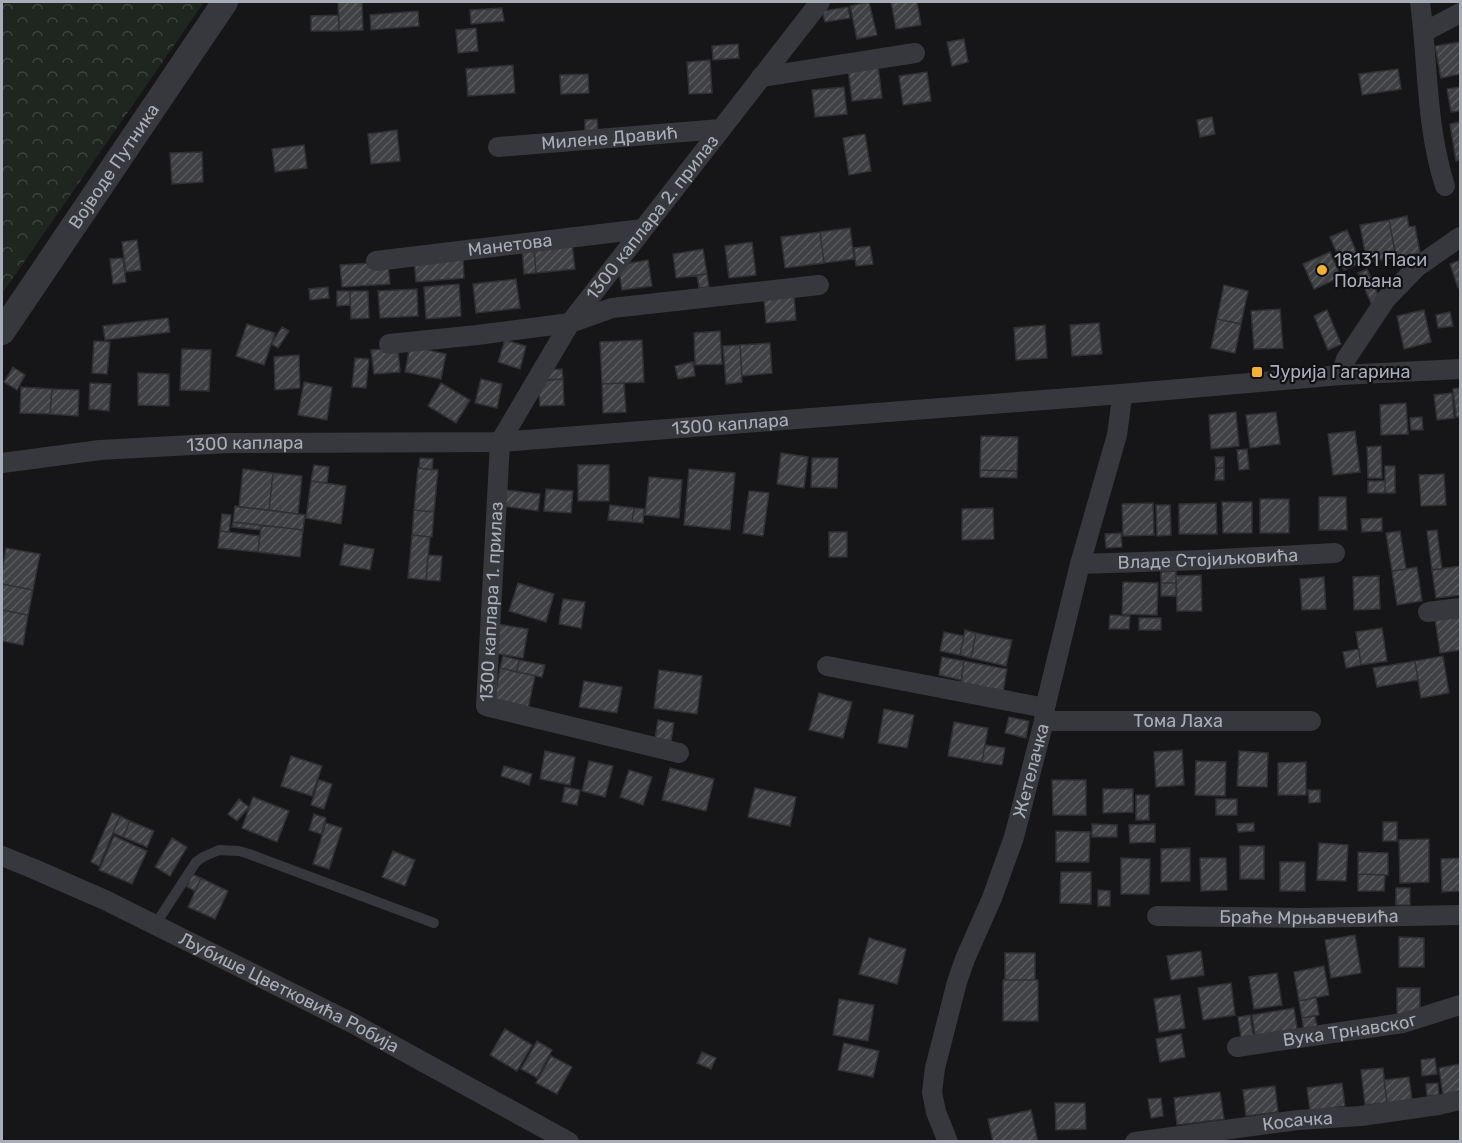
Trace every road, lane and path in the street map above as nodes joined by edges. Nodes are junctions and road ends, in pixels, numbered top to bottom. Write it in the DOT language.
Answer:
graph roads {
  1 [pos="225,2"];
  2 [pos="820,2"];
  3 [pos="1420,2"];
  4 [pos="1461,14"];
  5 [pos="1424,32"];
  6 [pos="915,53"];
  7 [pos="761,77"];
  8 [pos="721,129"];
  9 [pos="498,147"];
  10 [pos="1445,186"];
  11 [pos="643,229"];
  12 [pos="1461,237"];
  13 [pos="376,261"];
  14 [pos="819,285"];
  15 [pos="570,323"];
  16 [pos="2,332"];
  17 [pos="389,344"];
  18 [pos="1461,369"];
  19 [pos="1341,375"];
  20 [pos="1121,394"];
  21 [pos="500,442"];
  22 [pos="2,464"];
  23 [pos="1335,553"];
  24 [pos="1080,564"];
  25 [pos="1461,608"];
  26 [pos="1428,612"];
  27 [pos="827,666"];
  28 [pos="1044,715"];
  29 [pos="1311,721"];
  30 [pos="679,753"];
  31 [pos="2,856"];
  32 [pos="1461,915"];
  33 [pos="1157,916"];
  34 [pos="434,924"];
  35 [pos="155,925"];
  36 [pos="1461,1005"];
  37 [pos="1237,1047"];
  38 [pos="1461,1100"];
  39 [pos="569,1142"];
  40 [pos="948,1142"];
  41 [pos="1135,1142"];
  1 -- 16 [label="street, Војводе Путника"];
  2 -- 7 [label="street, 1300 каплара 2. прилаз"];
  3 -- 5 [label="street"];
  4 -- 5 [label="street"];
  5 -- 10 [label="street"];
  6 -- 7 [label="street"];
  7 -- 8 [label="street, 1300 каплара 2. прилаз"];
  8 -- 9 [label="street, Милене Дравић"];
  8 -- 11 [label="street, 1300 каплара 2. прилаз"];
  11 -- 13 [label="street, Манетова"];
  11 -- 15 [label="street, 1300 каплара 2. прилаз"];
  12 -- 19 [label="street"];
  14 -- 15 [label="street"];
  15 -- 17 [label="street"];
  15 -- 21 [label="street, 1300 каплара 2. прилаз"];
  18 -- 19 [label="street, 1300 каплара"];
  19 -- 20 [label="street, 1300 каплара"];
  20 -- 21 [label="street, 1300 каплара"];
  20 -- 24 [label="street, Жетелачка"];
  21 -- 22 [label="street, 1300 каплара"];
  21 -- 30 [label="street, 1300 каплара 1. прилаз"];
  23 -- 24 [label="street, Владе Стојиљковића"];
  24 -- 28 [label="street, Жетелачка"];
  25 -- 26 [label="street"];
  27 -- 28 [label="street, Тома Лаха"];
  28 -- 29 [label="street, Тома Лаха"];
  28 -- 40 [label="street, Жетелачка"];
  31 -- 35 [label="street, Љубише Цветковића Робија"];
  32 -- 33 [label="street, Браће Мрњавчевића"];
  34 -- 35 [label="lane"];
  35 -- 39 [label="street, Љубише Цветковића Робија"];
  36 -- 37 [label="street, Вука Трнавског"];
  38 -- 41 [label="street, Косачка"];
}
